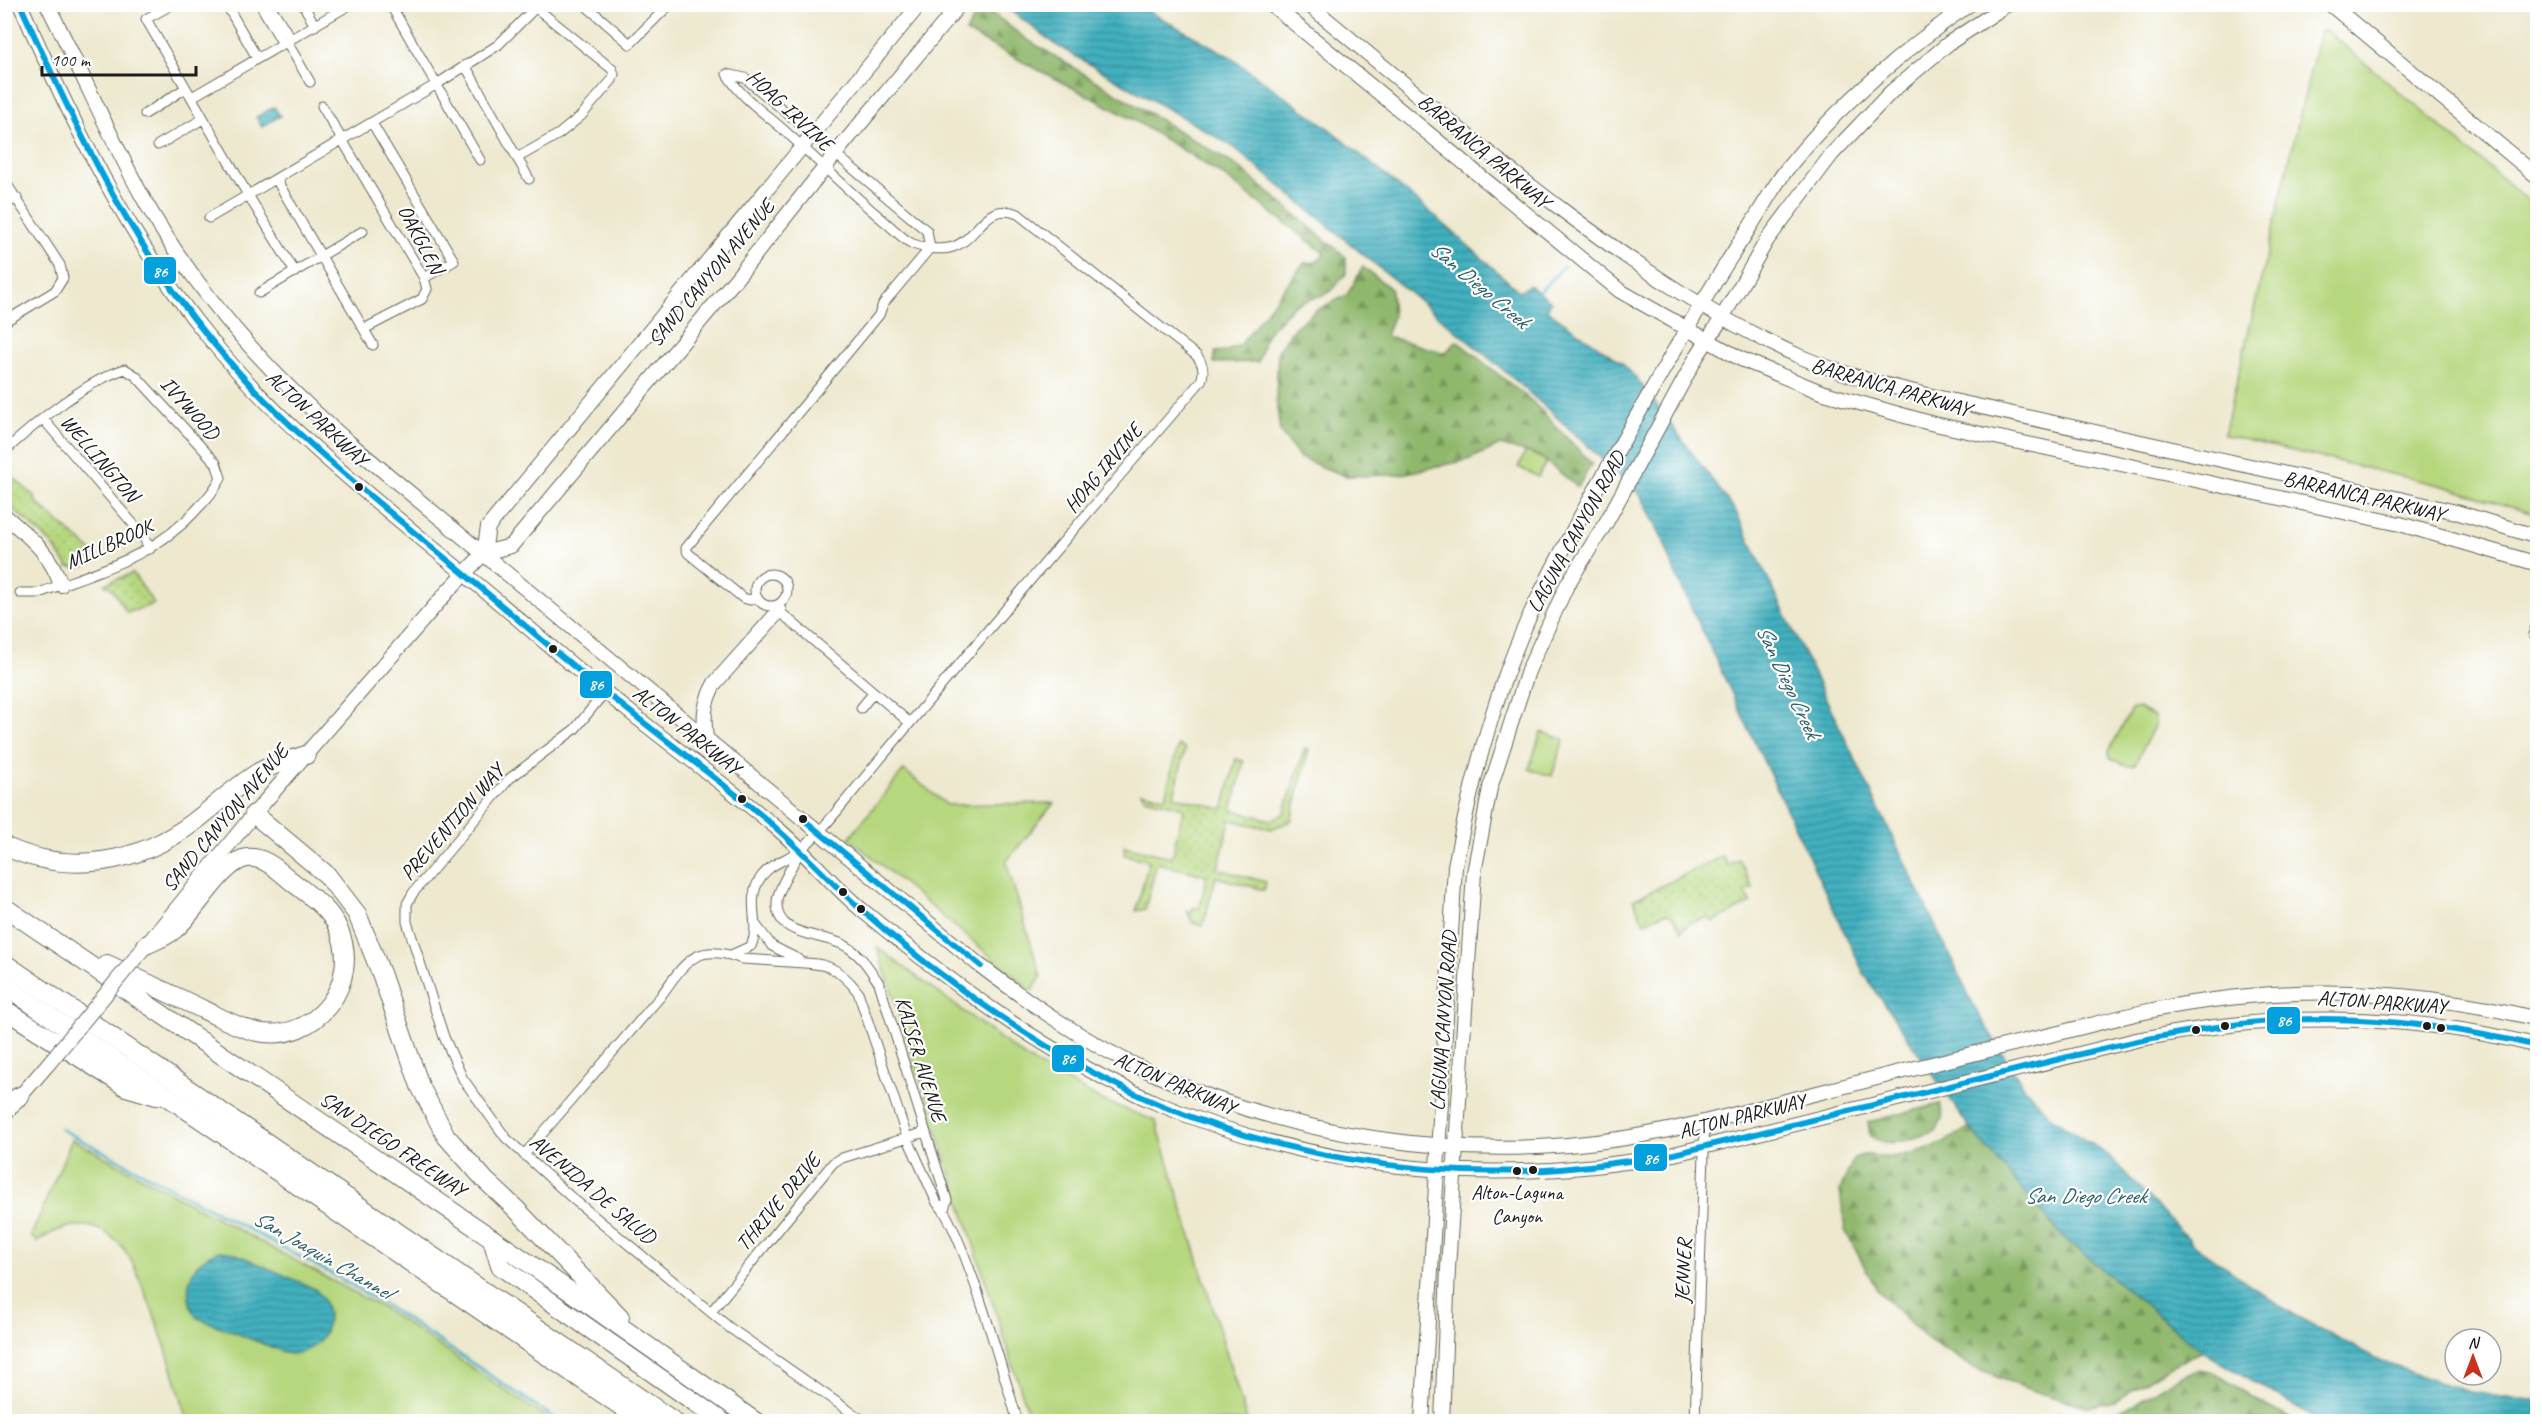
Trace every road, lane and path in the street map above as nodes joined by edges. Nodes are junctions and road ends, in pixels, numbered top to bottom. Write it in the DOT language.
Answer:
graph roads {
  1 [pos="20,4"];
  2 [pos="47,4"];
  3 [pos="173,4"];
  4 [pos="226,4"];
  5 [pos="260,4"];
  6 [pos="269,4"];
  7 [pos="303,4"];
  8 [pos="351,4"];
  9 [pos="390,4"];
  10 [pos="584,4"];
  11 [pos="670,4"];
  12 [pos="921,4"];
  13 [pos="960,4"];
  14 [pos="1271,4"];
  15 [pos="1308,4"];
  16 [pos="1970,4"];
  17 [pos="2008,4"];
  18 [pos="2330,4"];
  19 [pos="537,6"];
  20 [pos="315,26"];
  21 [pos="287,42"];
  22 [pos="257,58"];
  23 [pos="465,65"];
  24 [pos="310,82"];
  25 [pos="437,84"];
  26 [pos="186,88"];
  27 [pos="192,97"];
  28 [pos="322,105"];
  29 [pos="145,114"];
  30 [pos="203,119"];
  31 [pos="372,123"];
  32 [pos="812,135"];
  33 [pos="344,140"];
  34 [pos="158,145"];
  35 [pos="802,147"];
  36 [pos="835,155"];
  37 [pos="517,158"];
  38 [pos="480,160"];
  39 [pos="825,168"];
  40 [pos="2538,177"];
  41 [pos="276,179"];
  42 [pos="529,179"];
  43 [pos="4,180"];
  44 [pos="248,195"];
  45 [pos="17,198"];
  46 [pos="4,205"];
  47 [pos="209,218"];
  48 [pos="363,231"];
  49 [pos="930,248"];
  50 [pos="321,257"];
  51 [pos="296,272"];
  52 [pos="424,278"];
  53 [pos="260,293"];
  54 [pos="1699,305"];
  55 [pos="1722,318"];
  56 [pos="4,322"];
  57 [pos="1685,328"];
  58 [pos="364,329"];
  59 [pos="1708,342"];
  60 [pos="373,345"];
  61 [pos="43,419"];
  62 [pos="4,452"];
  63 [pos="221,478"];
  64 [pos="4,515"];
  65 [pos="2538,537"];
  66 [pos="150,549"];
  67 [pos="484,554"];
  68 [pos="2538,564"];
  69 [pos="465,574"];
  70 [pos="61,585"];
  71 [pos="20,593"];
  72 [pos="756,597"];
  73 [pos="776,608"];
  74 [pos="2538,622"];
  75 [pos="2533,634"];
  76 [pos="605,692"];
  77 [pos="874,692"];
  78 [pos="861,708"];
  79 [pos="910,723"];
  80 [pos="706,738"];
  81 [pos="306,755"];
  82 [pos="255,814"];
  83 [pos="819,831"];
  84 [pos="4,846"];
  85 [pos="800,851"];
  86 [pos="407,904"];
  87 [pos="4,906"];
  88 [pos="755,923"];
  89 [pos="46,935"];
  90 [pos="144,948"];
  91 [pos="731,955"];
  92 [pos="806,961"];
  93 [pos="4,963"];
  94 [pos="4,985"];
  95 [pos="4,1009"];
  96 [pos="2538,1019"];
  97 [pos="2538,1046"];
  98 [pos="12,1101"];
  99 [pos="176,1102"];
  100 [pos="4,1114"];
  101 [pos="1705,1122"];
  102 [pos="925,1132"];
  103 [pos="907,1137"];
  104 [pos="1438,1145"];
  105 [pos="1456,1146"];
  106 [pos="1705,1147"];
  107 [pos="524,1155"];
  108 [pos="1437,1170"];
  109 [pos="1454,1171"];
  110 [pos="944,1209"];
  111 [pos="492,1239"];
  112 [pos="711,1312"];
  113 [pos="647,1345"];
  114 [pos="644,1422"];
  115 [pos="675,1422"];
  116 [pos="723,1422"];
  117 [pos="756,1422"];
  118 [pos="866,1422"];
  119 [pos="1018,1422"];
  120 [pos="1422,1422"];
  121 [pos="1442,1422"];
  122 [pos="1695,1422"];
  1 -- 69 [label="main road, ALTON PARKWAY"];
  2 -- 67 [label="main road, ALTON PARKWAY"];
  3 -- 26 [label="street"];
  4 -- 22 [label="street"];
  5 -- 21 [label="street"];
  6 -- 21 [label="street"];
  7 -- 20 [label="street"];
  8 -- 20 [label="street"];
  9 -- 25 [label="street"];
  10 -- 11 [label="street"];
  12 -- 32 [label="main road, SAND CANYON AVENUE"];
  13 -- 36 [label="main road, SAND CANYON AVENUE"];
  14 -- 57 [label="main road, BARRANCA PARKWAY"];
  15 -- 54 [label="main road, BARRANCA PARKWAY"];
  16 -- 54 [label="main road, LAGUNA CANYON ROAD"];
  17 -- 55 [label="main road, LAGUNA CANYON ROAD"];
  18 -- 40 [label="main road"];
  19 -- 23 [label="street"];
  19 -- 37 [label="street"];
  20 -- 21 [label="street"];
  21 -- 22 [label="street"];
  21 -- 24 [label="street"];
  22 -- 27 [label="street"];
  23 -- 25 [label="street"];
  23 -- 37 [label="street"];
  25 -- 31 [label="street"];
  25 -- 38 [label="street"];
  26 -- 27 [label="street"];
  26 -- 29 [label="street"];
  27 -- 30 [label="street"];
  28 -- 33 [label="street, OAKGLEN"];
  30 -- 34 [label="street"];
  30 -- 44 [label="street"];
  31 -- 33 [label="street"];
  31 -- 52 [label="street"];
  32 -- 35 [label="main road, SAND CANYON AVENUE"];
  32 -- 35 [label="street, HOAG IRVINE"];
  32 -- 36 [label="street, HOAG IRVINE"];
  33 -- 41 [label="street"];
  33 -- 52 [label="street, OAKGLEN"];
  35 -- 39 [label="street, HOAG IRVINE"];
  35 -- 67 [label="main road, SAND CANYON AVENUE"];
  36 -- 39 [label="main road, SAND CANYON AVENUE"];
  36 -- 49 [label="street, HOAG IRVINE"];
  37 -- 42 [label="street"];
  39 -- 49 [label="street, HOAG IRVINE"];
  39 -- 67 [label="main road, SAND CANYON AVENUE"];
  41 -- 44 [label="street"];
  41 -- 50 [label="street"];
  43 -- 45 [label="street"];
  44 -- 47 [label="street"];
  44 -- 51 [label="street"];
  45 -- 46 [label="street"];
  45 -- 56 [label="street"];
  48 -- 50 [label="street"];
  49 -- 72 [label="street"];
  49 -- 79 [label="street, HOAG IRVINE"];
  50 -- 51 [label="street"];
  50 -- 58 [label="street"];
  51 -- 53 [label="street"];
  52 -- 58 [label="street, OAKGLEN"];
  54 -- 55 [label="main road, BARRANCA PARKWAY"];
  54 -- 57 [label="main road, LAGUNA CANYON ROAD"];
  55 -- 59 [label="main road, LAGUNA CANYON ROAD"];
  55 -- 65 [label="main road, BARRANCA PARKWAY"];
  57 -- 59 [label="main road, BARRANCA PARKWAY"];
  57 -- 104 [label="main road, LAGUNA CANYON ROAD"];
  58 -- 60 [label="street"];
  59 -- 68 [label="main road, BARRANCA PARKWAY"];
  59 -- 105 [label="main road, LAGUNA CANYON ROAD"];
  61 -- 62 [label="street"];
  61 -- 63 [label="street, IVYWOOD"];
  61 -- 66 [label="street, WELLINGTON"];
  63 -- 66 [label="street, MILLBROOK"];
  64 -- 70 [label="main road"];
  66 -- 70 [label="street, MILLBROOK"];
  67 -- 69 [label="main road, SAND CANYON AVENUE"];
  67 -- 80 [label="main road, ALTON PARKWAY"];
  69 -- 76 [label="main road, ALTON PARKWAY"];
  69 -- 81 [label="main road, SAND CANYON AVENUE"];
  70 -- 71 [label="street, MILLBROOK"];
  72 -- 73 [label="street"];
  72 -- 73 [label="street"];
  73 -- 77 [label="street"];
  73 -- 80 [label="main road"];
  74 -- 75 [label="street"];
  76 -- 85 [label="main road, ALTON PARKWAY"];
  76 -- 86 [label="street, PREVENTION WAY"];
  77 -- 78 [label="street"];
  77 -- 79 [label="street"];
  79 -- 83 [label="street, HOAG IRVINE"];
  80 -- 83 [label="main road, ALTON PARKWAY"];
  81 -- 82 [label="main road, SAND CANYON AVENUE"];
  81 -- 84 [label="highway"];
  82 -- 90 [label="main road, SAND CANYON AVENUE"];
  82 -- 113 [label="highway"];
  83 -- 85 [label="street, HOAG IRVINE"];
  83 -- 104 [label="main road, ALTON PARKWAY"];
  85 -- 88 [label="street"];
  85 -- 102 [label="street, KAISER AVENUE"];
  85 -- 108 [label="main road, ALTON PARKWAY"];
  86 -- 107 [label="street, AVENIDA DE SALUD"];
  87 -- 89 [label="highway, SAN DIEGO FREEWAY"];
  88 -- 91 [label="street"];
  88 -- 92 [label="street, KAISER AVENUE"];
  89 -- 90 [label="highway"];
  89 -- 111 [label="highway, SAN DIEGO FREEWAY"];
  90 -- 98 [label="main road, SAND CANYON AVENUE, bridge"];
  91 -- 92 [label="street, KAISER AVENUE"];
  91 -- 107 [label="street, KAISER AVENUE"];
  92 -- 103 [label="street, KAISER AVENUE"];
  93 -- 115 [label="highway"];
  94 -- 99 [label="highway"];
  95 -- 99 [label="highway"];
  96 -- 101 [label="main road, ALTON PARKWAY"];
  97 -- 106 [label="main road, ALTON PARKWAY"];
  98 -- 100 [label="main road, SAND CANYON AVENUE"];
  99 -- 114 [label="highway"];
  101 -- 105 [label="main road, ALTON PARKWAY"];
  101 -- 106 [label="street, JENNER"];
  102 -- 103 [label="street, THRIVE DRIVE"];
  102 -- 110 [label="street, KAISER AVENUE"];
  103 -- 110 [label="street, KAISER AVENUE"];
  103 -- 112 [label="street, THRIVE DRIVE"];
  104 -- 105 [label="main road, ALTON PARKWAY"];
  104 -- 108 [label="main road, LAGUNA CANYON ROAD"];
  105 -- 109 [label="main road, LAGUNA CANYON ROAD"];
  106 -- 109 [label="main road, ALTON PARKWAY"];
  106 -- 122 [label="street, JENNER"];
  107 -- 112 [label="street, AVENIDA DE SALUD"];
  108 -- 109 [label="main road, ALTON PARKWAY"];
  108 -- 120 [label="main road, LAGUNA CANYON ROAD"];
  109 -- 121 [label="main road, LAGUNA CANYON ROAD"];
  110 -- 119 [label="street, KAISER AVENUE"];
  111 -- 113 [label="highway, SAN DIEGO FREEWAY"];
  111 -- 116 [label="highway"];
  112 -- 118 [label="street, AVENIDA DE SALUD"];
  113 -- 117 [label="highway, SAN DIEGO FREEWAY"];
}
